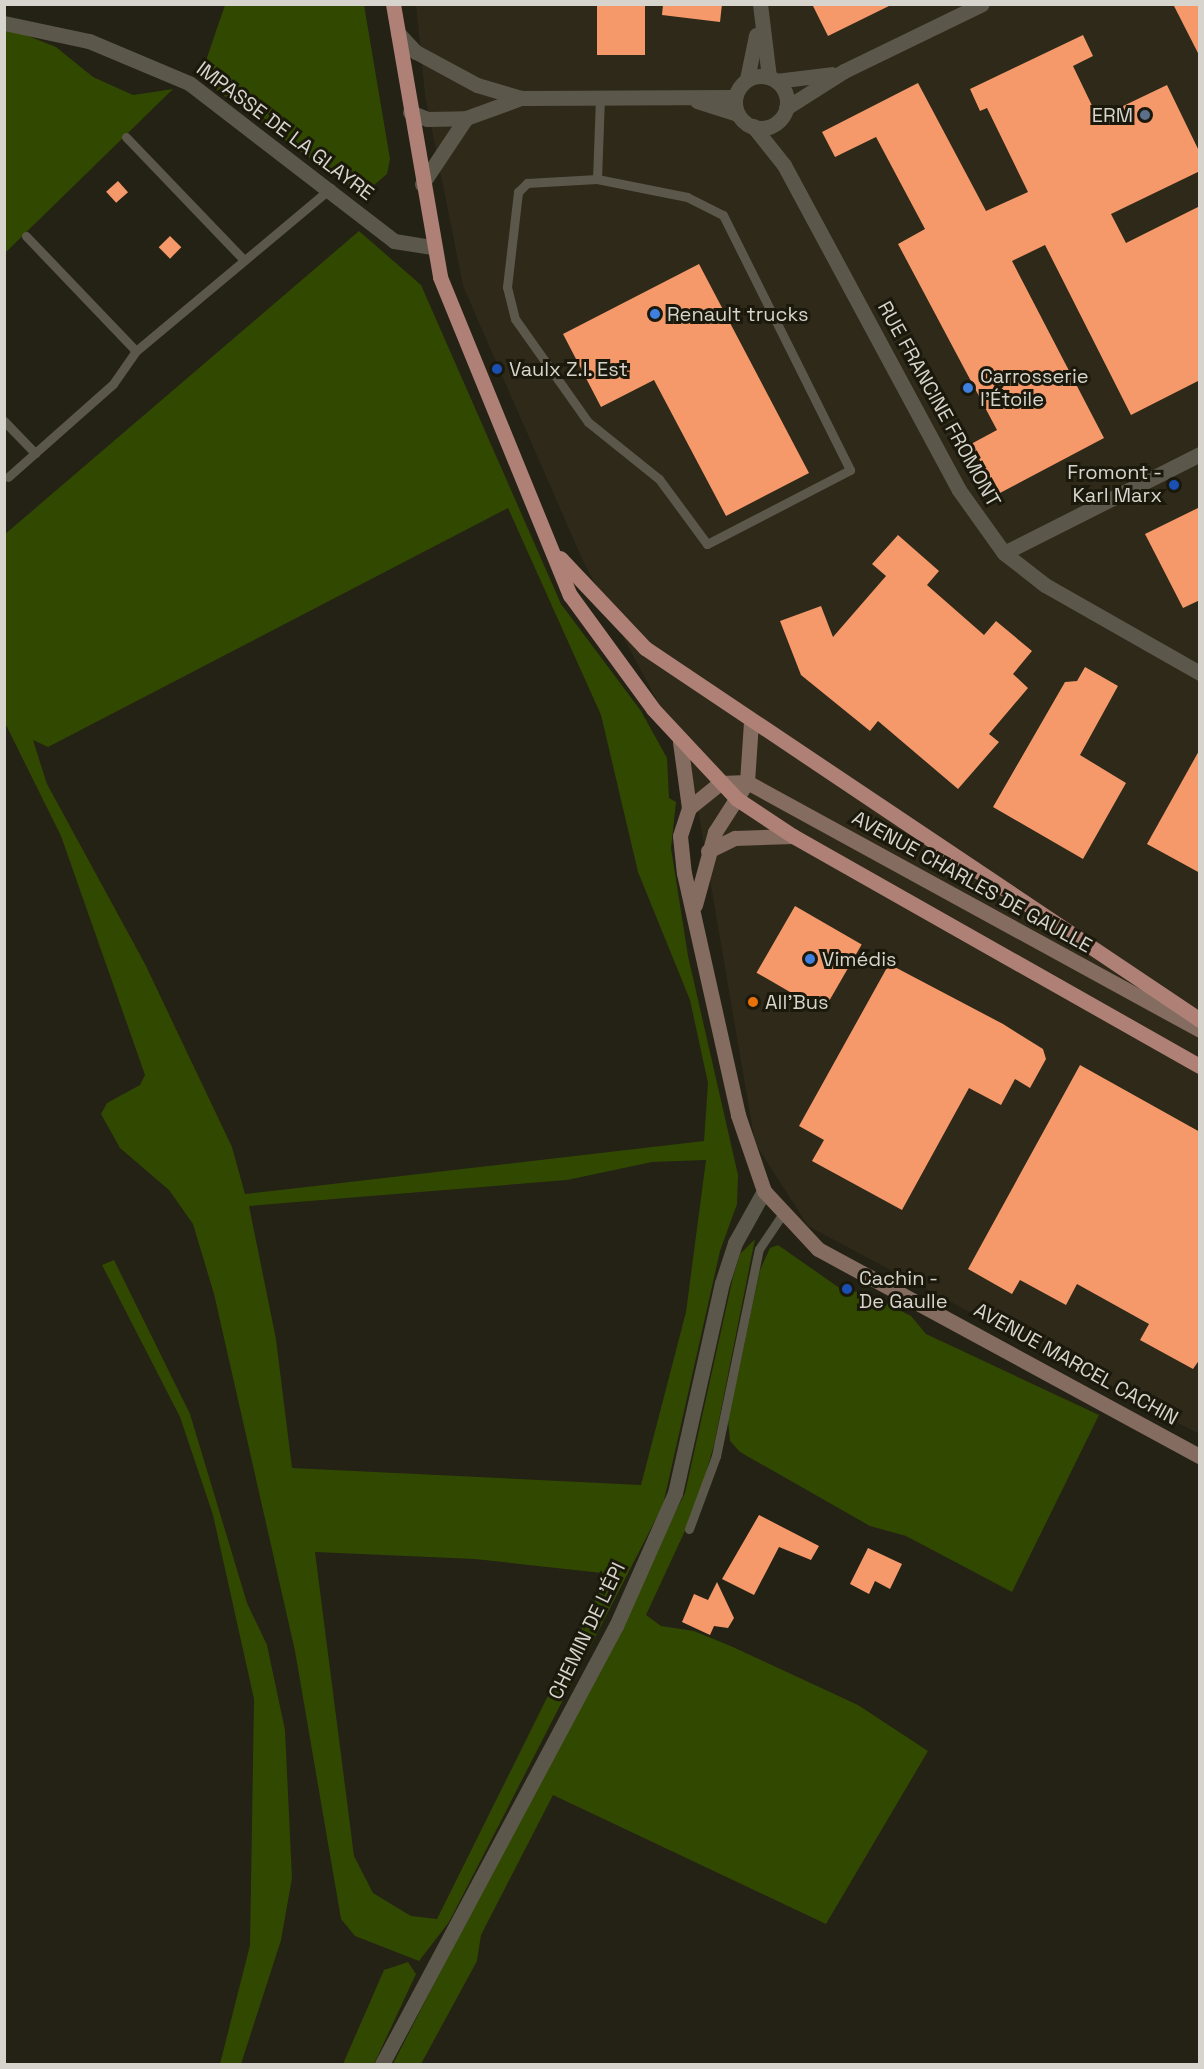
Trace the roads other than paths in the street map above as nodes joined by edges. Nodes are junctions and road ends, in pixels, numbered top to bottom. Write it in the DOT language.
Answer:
graph roads {
  1 [pos="393,4"];
  2 [pos="982,4"];
  3 [pos="760,8"];
  4 [pos="4,23"];
  5 [pos="398,33"];
  6 [pos="844,71"];
  7 [pos="772,79"];
  8 [pos="747,80"];
  9 [pos="677,95"];
  10 [pos="600,96"];
  11 [pos="735,97"];
  12 [pos="521,98"];
  13 [pos="786,108"];
  14 [pos="410,112"];
  15 [pos="738,114"];
  16 [pos="466,118"];
  17 [pos="772,125"];
  18 [pos="753,126"];
  19 [pos="126,137"];
  20 [pos="783,165"];
  21 [pos="597,179"];
  22 [pos="422,184"];
  23 [pos="330,188"];
  24 [pos="26,236"];
  25 [pos="433,247"];
  26 [pos="244,260"];
  27 [pos="136,351"];
  28 [pos="4,421"];
  29 [pos="35,453"];
  30 [pos="1200,454"];
  31 [pos="8,477"];
  32 [pos="553,549"];
  33 [pos="1004,553"];
  34 [pos="1200,673"];
  35 [pos="751,721"];
  36 [pos="680,742"];
  37 [pos="747,782"];
  38 [pos="720,783"];
  39 [pos="737,799"];
  40 [pos="689,808"];
  41 [pos="793,836"];
  42 [pos="708,851"];
  43 [pos="695,905"];
  44 [pos="1200,1020"];
  45 [pos="1200,1030"];
  46 [pos="1200,1066"];
  47 [pos="764,1191"];
  48 [pos="782,1215"];
  49 [pos="1200,1456"];
  50 [pos="689,1529"];
  51 [pos="382,2064"];
  1 -- 5 [label="main road"];
  2 -- 6 [label="street"];
  3 -- 7 [label="street"];
  3 -- 8 [label="street"];
  4 -- 23 [label="street, IMPASSE DE LA GLAYRE"];
  5 -- 12 [label="street"];
  5 -- 14 [label="main road"];
  6 -- 7 [label="street"];
  6 -- 13 [label="street"];
  7 -- 8 [label="street"];
  7 -- 13 [label="street"];
  8 -- 11 [label="street"];
  9 -- 10 [label="street"];
  9 -- 11 [label="street"];
  9 -- 15 [label="street"];
  10 -- 12 [label="street"];
  10 -- 21 [label="lane"];
  11 -- 15 [label="street"];
  12 -- 16 [label="street"];
  13 -- 17 [label="street"];
  14 -- 16 [label="street"];
  14 -- 22 [label="main road"];
  15 -- 18 [label="street"];
  16 -- 22 [label="street"];
  17 -- 18 [label="street"];
  17 -- 20 [label="street, RUE FRANCINE FROMONT"];
  18 -- 20 [label="street, RUE FRANCINE FROMONT"];
  19 -- 26 [label="lane"];
  20 -- 33 [label="street, RUE FRANCINE FROMONT"];
  21 -- 21 [label="lane"];
  22 -- 25 [label="main road"];
  23 -- 25 [label="street, IMPASSE DE LA GLAYRE"];
  23 -- 26 [label="lane"];
  24 -- 27 [label="lane"];
  25 -- 32 [label="main road"];
  26 -- 27 [label="lane"];
  27 -- 29 [label="lane"];
  28 -- 29 [label="lane"];
  29 -- 31 [label="lane"];
  30 -- 33 [label="street"];
  32 -- 35 [label="main road"];
  32 -- 36 [label="main road"];
  33 -- 34 [label="street, RUE FRANCINE FROMONT"];
  35 -- 37 [label="street, AVENUE MARCEL CACHIN"];
  35 -- 44 [label="main road, AVENUE CHARLES DE GAULLE"];
  36 -- 38 [label="main road"];
  36 -- 40 [label="street, AVENUE MARCEL CACHIN"];
  37 -- 38 [label="street"];
  37 -- 39 [label="street, AVENUE MARCEL CACHIN"];
  37 -- 45 [label="street, AVENUE CHARLES DE GAULLE"];
  38 -- 39 [label="main road"];
  38 -- 40 [label="street"];
  39 -- 41 [label="main road"];
  39 -- 42 [label="street, AVENUE MARCEL CACHIN"];
  40 -- 43 [label="street, AVENUE MARCEL CACHIN"];
  41 -- 42 [label="street"];
  41 -- 46 [label="main road"];
  42 -- 43 [label="street, AVENUE MARCEL CACHIN"];
  43 -- 47 [label="street, AVENUE MARCEL CACHIN"];
  47 -- 48 [label="street, AVENUE MARCEL CACHIN"];
  47 -- 51 [label="street, CHEMIN DE L'ÉPI"];
  48 -- 49 [label="street, AVENUE MARCEL CACHIN"];
  48 -- 50 [label="lane"];
}
